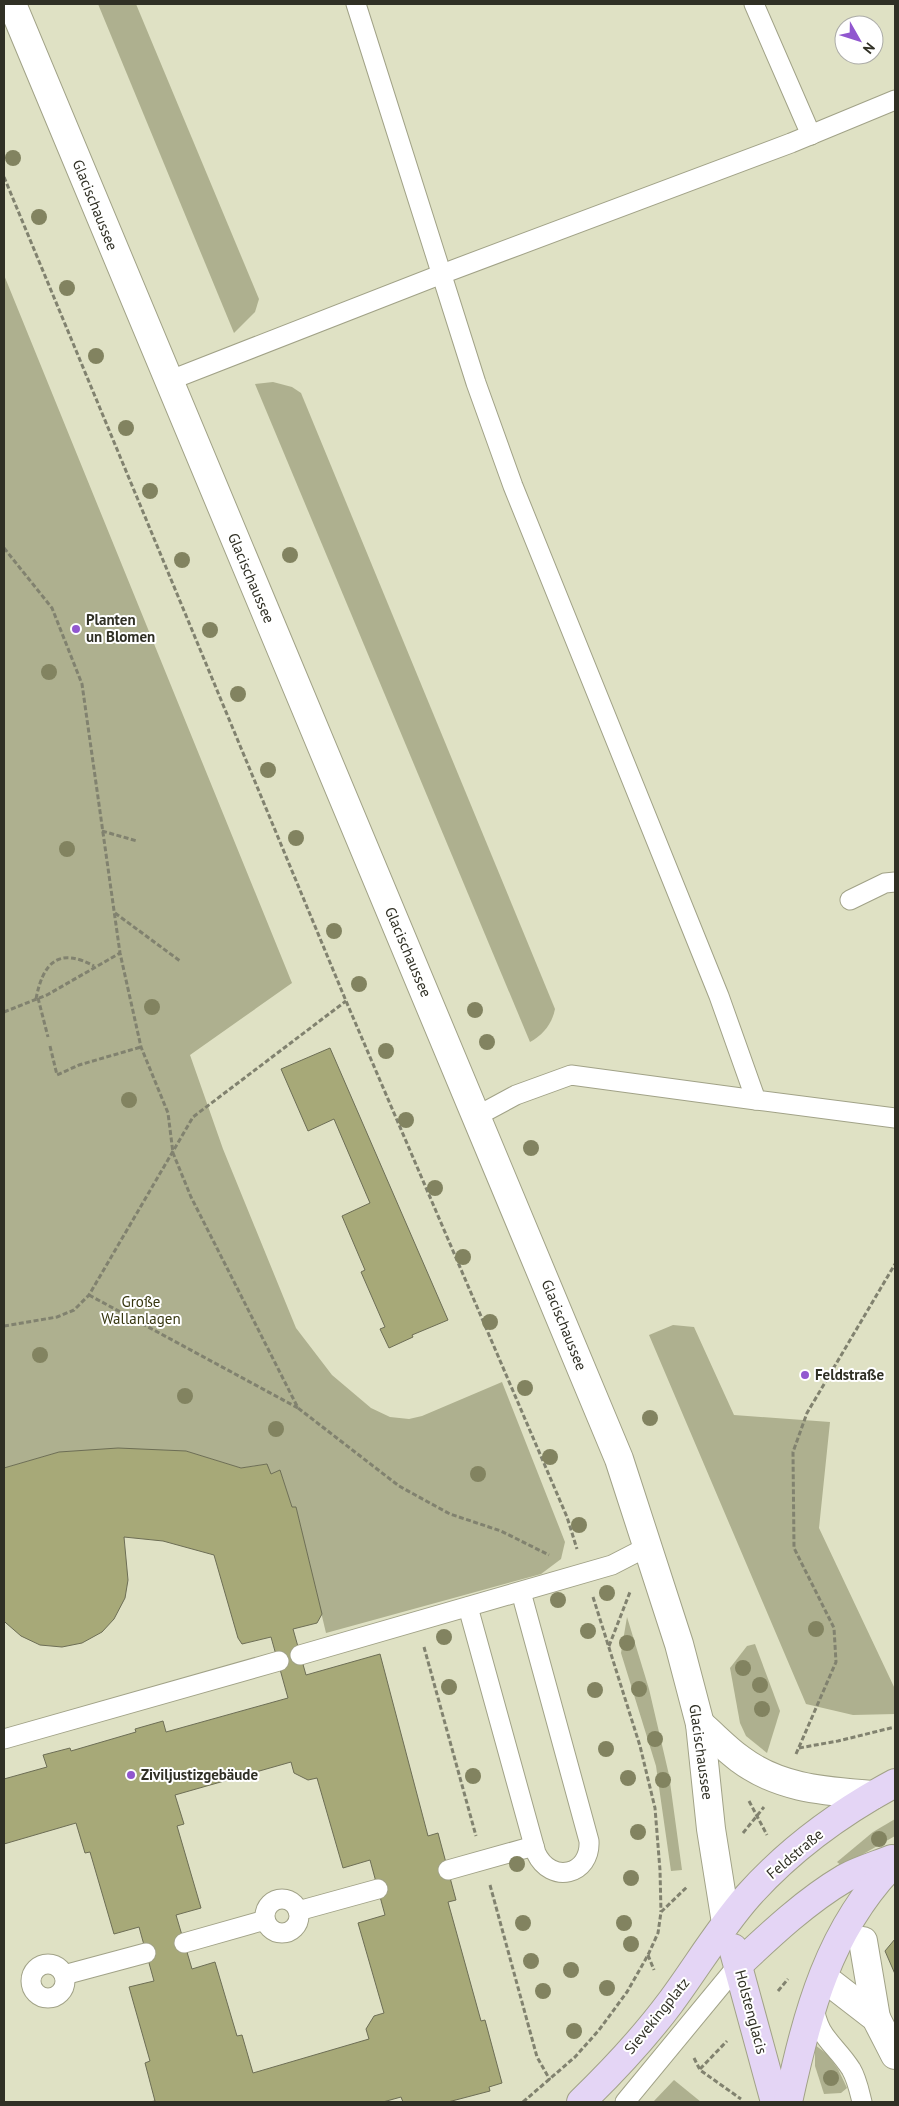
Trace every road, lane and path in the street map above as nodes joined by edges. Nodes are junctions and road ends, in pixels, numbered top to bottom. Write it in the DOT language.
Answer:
graph roads {
  1 [pos="12,4"];
  2 [pos="356,4"];
  3 [pos="754,4"];
  4 [pos="895,100"];
  5 [pos="811,135"];
  6 [pos="4,177"];
  7 [pos="442,274"];
  8 [pos="168,381"];
  9 [pos="4,548"];
  10 [pos="102,831"];
  11 [pos="137,841"];
  12 [pos="895,882"];
  13 [pos="850,900"];
  14 [pos="114,913"];
  15 [pos="120,953"];
  16 [pos="180,960"];
  17 [pos="95,966"];
  18 [pos="37,999"];
  19 [pos="346,1001"];
  20 [pos="4,1012"];
  21 [pos="48,1037"];
  22 [pos="50,1046"];
  23 [pos="141,1047"];
  24 [pos="756,1100"];
  25 [pos="477,1116"];
  26 [pos="895,1118"];
  27 [pos="173,1153"];
  28 [pos="895,1264"];
  29 [pos="89,1295"];
  30 [pos="4,1326"];
  31 [pos="298,1408"];
  32 [pos="647,1547"];
  33 [pos="585,1574"];
  34 [pos="521,1592"];
  35 [pos="468,1607"];
  36 [pos="609,1646"];
  37 [pos="300,1655"];
  38 [pos="279,1661"];
  39 [pos="700,1724"];
  40 [pos="895,1727"];
  41 [pos="4,1739"];
  42 [pos="799,1748"];
  43 [pos="792,1761"];
  44 [pos="884,1789"];
  45 [pos="744,1793"];
  46 [pos="758,1816"];
  47 [pos="745,1831"];
  48 [pos="767,1835"];
  49 [pos="534,1846"];
  50 [pos="895,1857"];
  51 [pos="895,1862"];
  52 [pos="448,1870"];
  53 [pos="378,1889"];
  54 [pos="684,1890"];
  55 [pos="661,1912"];
  56 [pos="726,1923"];
  57 [pos="863,1941"];
  58 [pos="184,1943"];
  59 [pos="146,1953"];
  60 [pos="738,1965"];
  61 [pos="64,1975"];
  62 [pos="823,1992"];
  63 [pos="876,2018"];
  64 [pos="722,2046"];
  65 [pos="691,2054"];
  66 [pos="895,2055"];
  67 [pos="700,2070"];
  68 [pos="522,2102"];
  69 [pos="581,2102"];
  70 [pos="625,2102"];
  71 [pos="746,2102"];
  72 [pos="775,2102"];
  73 [pos="788,2102"];
  74 [pos="862,2102"];
  1 -- 8 [label="street, Glacischaussee"];
  2 -- 7 [label="lane"];
  3 -- 5 [label="lane"];
  4 -- 5 [label="lane"];
  5 -- 7 [label="lane"];
  6 -- 19 [label="path"];
  7 -- 8 [label="lane"];
  7 -- 24 [label="lane"];
  8 -- 25 [label="street, Glacischaussee"];
  9 -- 10 [label="path"];
  10 -- 11 [label="path"];
  10 -- 14 [label="path"];
  12 -- 13 [label="lane"];
  14 -- 15 [label="path"];
  14 -- 16 [label="path"];
  15 -- 17 [label="path"];
  15 -- 23 [label="path"];
  17 -- 18 [label="path"];
  17 -- 18 [label="path"];
  18 -- 20 [label="path"];
  18 -- 21 [label="path"];
  19 -- 27 [label="path"];
  19 -- 33 [label="path"];
  22 -- 23 [label="path"];
  23 -- 27 [label="path"];
  24 -- 25 [label="lane"];
  24 -- 26 [label="lane"];
  25 -- 32 [label="street, Glacischaussee"];
  27 -- 29 [label="path"];
  27 -- 31 [label="path"];
  28 -- 42 [label="path"];
  29 -- 30 [label="path"];
  29 -- 31 [label="path"];
  31 -- 33 [label="path"];
  32 -- 33 [label="lane"];
  32 -- 36 [label="path"];
  32 -- 39 [label="street, Glacischaussee"];
  33 -- 34 [label="lane"];
  33 -- 36 [label="path"];
  34 -- 35 [label="lane"];
  34 -- 49 [label="lane"];
  35 -- 37 [label="lane"];
  35 -- 49 [label="lane"];
  36 -- 55 [label="path"];
  38 -- 41 [label="lane"];
  39 -- 44 [label="street, Feldstraße"];
  39 -- 56 [label="street, Glacischaussee"];
  40 -- 42 [label="path"];
  42 -- 43 [label="path"];
  44 -- 56 [label="main road, Feldstraße"];
  45 -- 46 [label="path"];
  46 -- 47 [label="path"];
  46 -- 48 [label="path"];
  49 -- 52 [label="lane"];
  50 -- 60 [label="main road"];
  51 -- 62 [label="main road"];
  53 -- 58 [label="lane"];
  54 -- 55 [label="path"];
  55 -- 68 [label="path"];
  56 -- 60 [label="main road, Holstenglacis"];
  56 -- 69 [label="main road, Sievekingplatz"];
  57 -- 63 [label="street"];
  59 -- 61 [label="lane"];
  60 -- 70 [label="lane"];
  60 -- 72 [label="main road, Holstenglacis"];
  62 -- 63 [label="street"];
  62 -- 73 [label="main road"];
  62 -- 74 [label="lane"];
  63 -- 66 [label="street"];
  64 -- 67 [label="path"];
  65 -- 67 [label="path"];
  67 -- 71 [label="path"];
}
